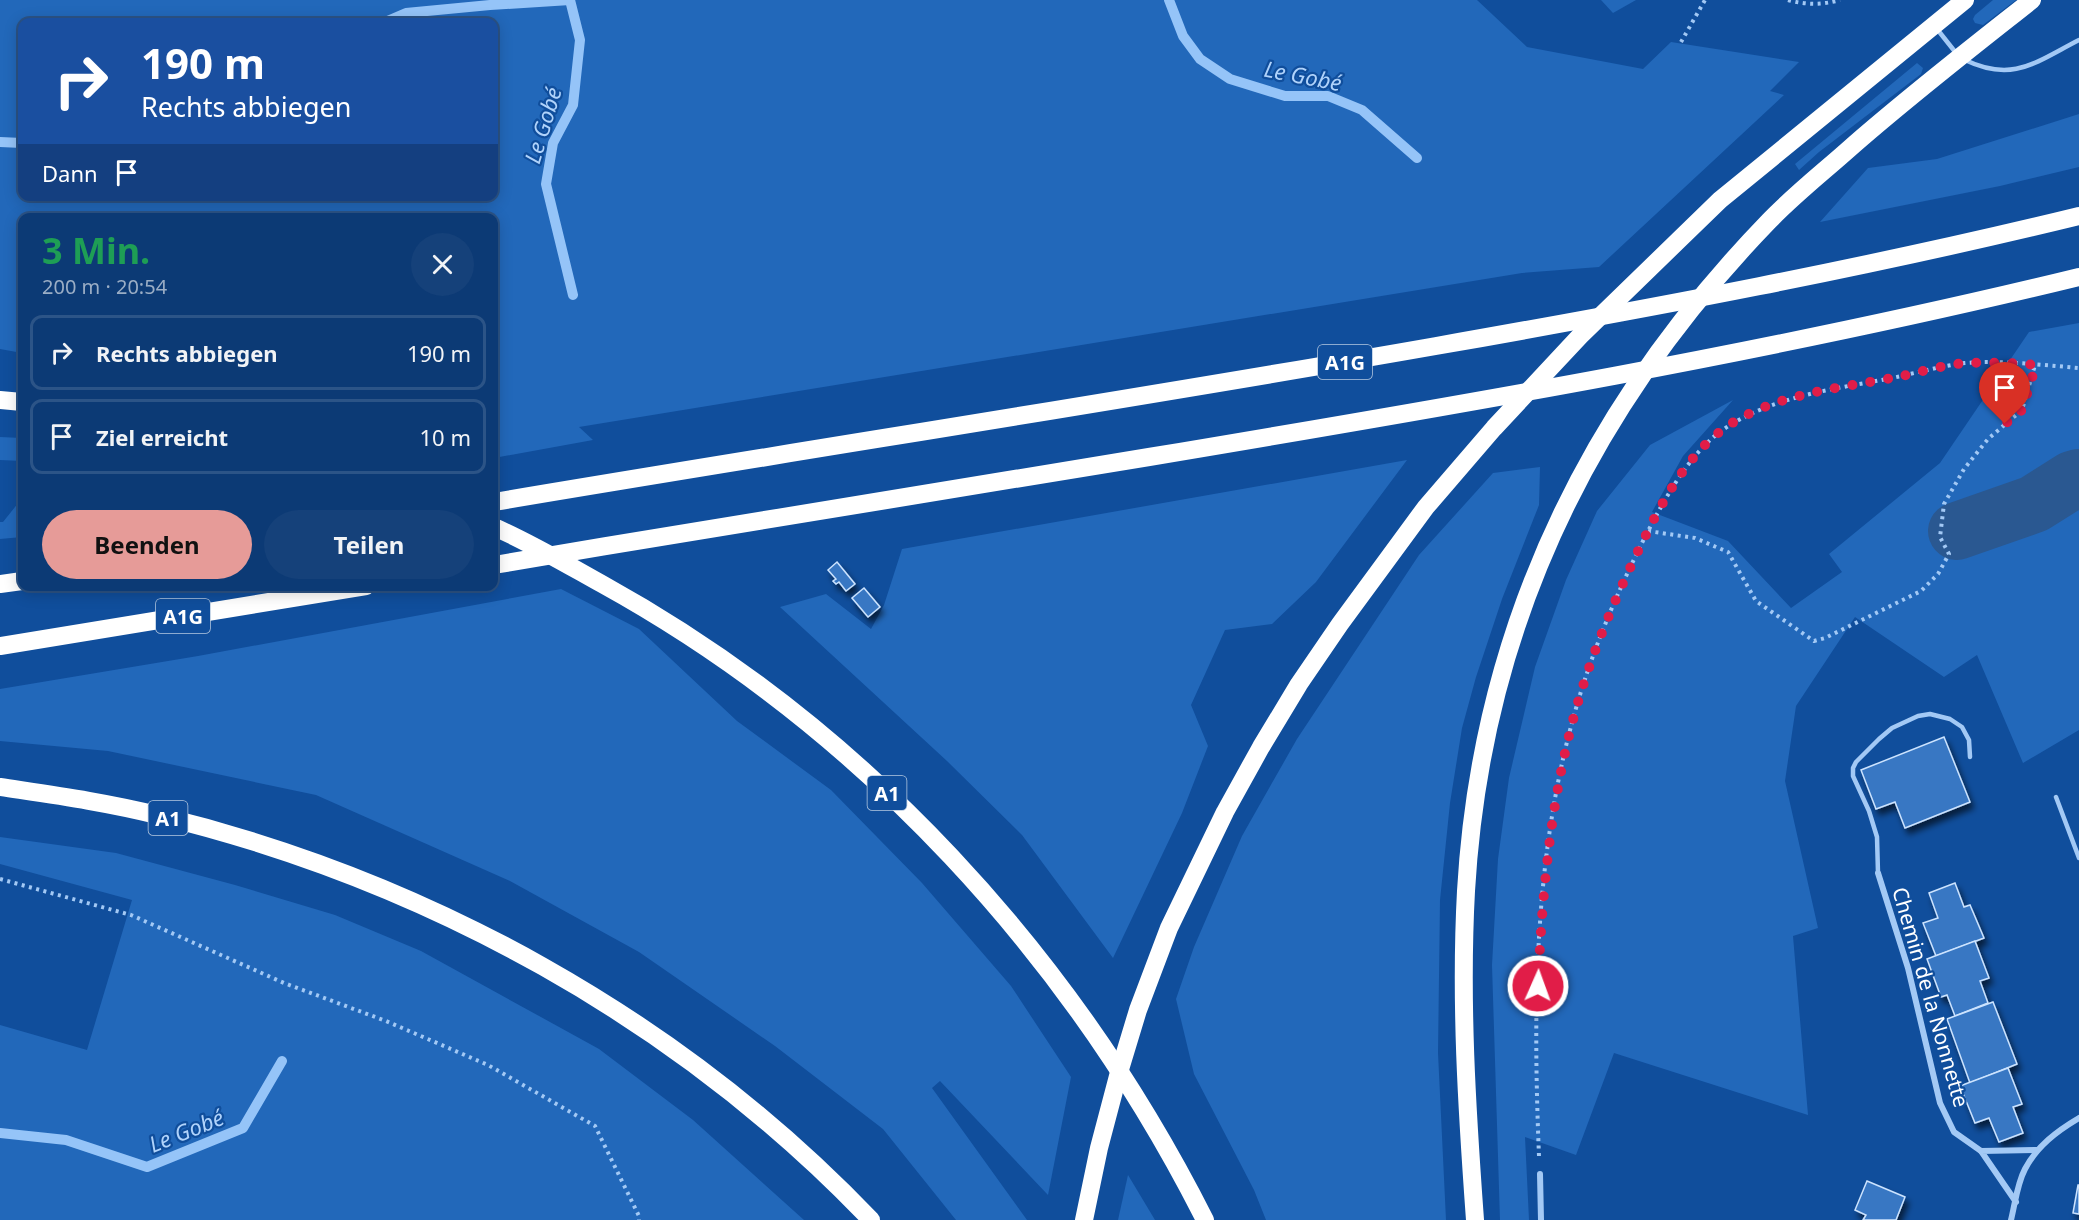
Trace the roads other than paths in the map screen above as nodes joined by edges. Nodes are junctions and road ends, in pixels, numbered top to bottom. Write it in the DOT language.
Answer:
graph roads {
  1 [pos="1965,0"];
  2 [pos="2032,0"];
  3 [pos="1934,25"];
  4 [pos="2079,40"];
  5 [pos="1960,57"];
  6 [pos="2079,216"];
  7 [pos="2079,277"];
  8 [pos="0,400"];
  9 [pos="18,402"];
  10 [pos="498,501"];
  11 [pos="498,529"];
  12 [pos="498,564"];
  13 [pos="18,582"];
  14 [pos="0,584"];
  15 [pos="336,591"];
  16 [pos="0,646"];
  17 [pos="1970,757"];
  18 [pos="0,787"];
  19 [pos="2056,797"];
  20 [pos="2079,858"];
  21 [pos="1878,873"];
  22 [pos="2079,1118"];
  23 [pos="2037,1150"];
  24 [pos="1981,1151"];
  25 [pos="1540,1174"];
  26 [pos="2016,1202"];
  27 [pos="871,1220"];
  28 [pos="1084,1220"];
  29 [pos="1205,1220"];
  30 [pos="1475,1220"];
  31 [pos="1541,1220"];
  32 [pos="2011,1220"];
  1 -- 3 [label="highway"];
  2 -- 5 [label="highway"];
  3 -- 5 [label="lane"];
  3 -- 28 [label="highway"];
  4 -- 5 [label="lane"];
  5 -- 30 [label="highway"];
  6 -- 10 [label="highway, A1G"];
  7 -- 12 [label="highway"];
  8 -- 9 [label="highway"];
  11 -- 29 [label="highway, A1"];
  13 -- 14 [label="highway"];
  15 -- 16 [label="highway, A1G"];
  17 -- 21 [label="lane"];
  18 -- 27 [label="highway, A1"];
  19 -- 20 [label="lane"];
  21 -- 24 [label="street, Chemin de la Nonnette"];
  22 -- 23 [label="street"];
  23 -- 24 [label="street"];
  23 -- 26 [label="street"];
  24 -- 26 [label="street, Chemin de la Nonnette"];
  25 -- 31 [label="street"];
  26 -- 32 [label="street"];
}
